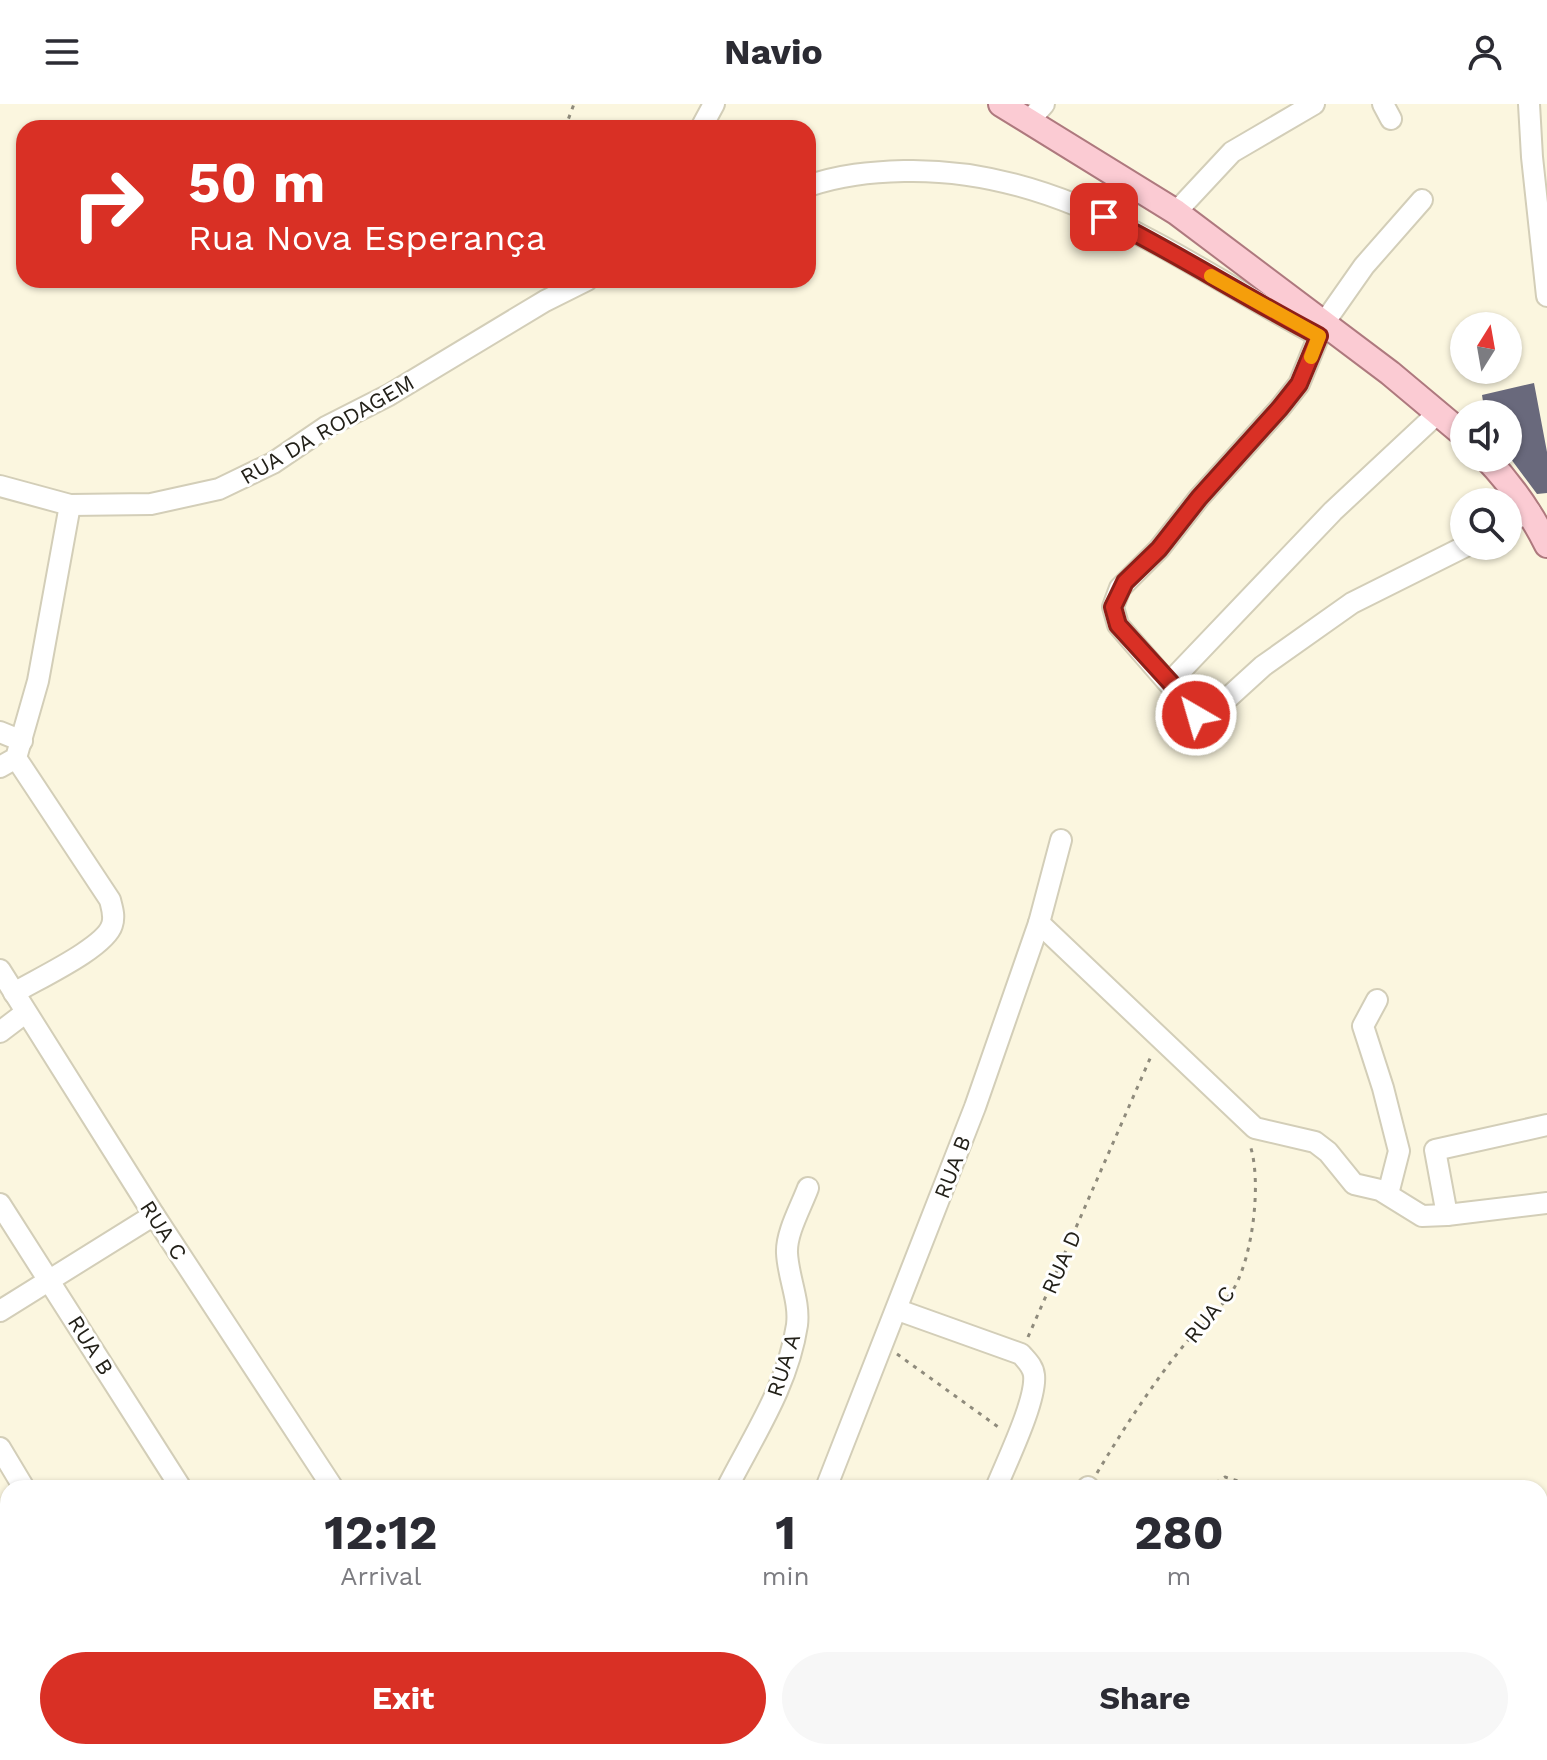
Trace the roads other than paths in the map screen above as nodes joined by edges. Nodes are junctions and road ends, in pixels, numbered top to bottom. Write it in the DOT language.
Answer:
graph roads {
  1 [pos="1001,104"];
  2 [pos="1314,104"];
  3 [pos="1529,104"];
  4 [pos="1036,113"];
  5 [pos="816,184"];
  6 [pos="1422,200"];
  7 [pos="1176,212"];
  8 [pos="1544,235"];
  9 [pos="571,288"];
  10 [pos="1547,296"];
  11 [pos="1321,330"];
  12 [pos="1439,412"];
  13 [pos="1450,422"];
  14 [pos="1499,472"];
  15 [pos="0,486"];
  16 [pos="70,505"];
  17 [pos="1530,511"];
  18 [pos="1522,515"];
  19 [pos="1547,545"];
  20 [pos="1450,554"];
  21 [pos="1170,682"];
  22 [pos="0,732"];
  23 [pos="13,755"];
  24 [pos="1061,840"];
  25 [pos="1039,923"];
  26 [pos="0,970"];
  27 [pos="14,993"];
  28 [pos="1377,1000"];
  29 [pos="25,1013"];
  30 [pos="0,1032"];
  31 [pos="1547,1125"];
  32 [pos="1435,1150"];
  33 [pos="1399,1158"];
  34 [pos="808,1188"];
  35 [pos="1388,1194"];
  36 [pos="1547,1203"];
  37 [pos="0,1204"];
  38 [pos="154,1215"];
  39 [pos="1447,1215"];
  40 [pos="50,1279"];
  41 [pos="898,1310"];
  42 [pos="0,1311"];
  43 [pos="0,1448"];
  44 [pos="19,1480"];
  45 [pos="176,1480"];
  46 [pos="328,1480"];
  47 [pos="731,1480"];
  48 [pos="829,1480"];
  49 [pos="999,1480"];
  1 -- 4 [label="main road"];
  2 -- 7 [label="street"];
  3 -- 8 [label="street"];
  4 -- 7 [label="main road"];
  5 -- 11 [label="street"];
  6 -- 11 [label="street"];
  7 -- 11 [label="main road"];
  8 -- 10 [label="street"];
  9 -- 16 [label="street, RUA DA RODAGEM"];
  11 -- 12 [label="main road"];
  11 -- 21 [label="street"];
  12 -- 13 [label="main road"];
  12 -- 21 [label="street"];
  14 -- 17 [label="main road"];
  15 -- 16 [label="street, RUA DA RODAGEM"];
  16 -- 23 [label="street"];
  17 -- 18 [label="street"];
  17 -- 19 [label="main road"];
  20 -- 21 [label="street"];
  22 -- 23 [label="street"];
  23 -- 27 [label="street"];
  24 -- 25 [label="street, RUA B"];
  25 -- 35 [label="street"];
  25 -- 41 [label="street, RUA B"];
  26 -- 27 [label="street, RUA C"];
  27 -- 29 [label="street, RUA C"];
  28 -- 33 [label="street"];
  29 -- 30 [label="street"];
  29 -- 38 [label="street, RUA C"];
  31 -- 32 [label="street"];
  32 -- 33 [label="street"];
  32 -- 39 [label="street"];
  33 -- 35 [label="street"];
  34 -- 47 [label="street, RUA A"];
  35 -- 39 [label="street"];
  36 -- 39 [label="street"];
  37 -- 40 [label="street, RUA B"];
  38 -- 40 [label="street"];
  38 -- 46 [label="street, RUA C"];
  40 -- 42 [label="street"];
  40 -- 45 [label="street, RUA B"];
  41 -- 48 [label="street, RUA B"];
  41 -- 49 [label="street"];
  43 -- 44 [label="street"];
}
